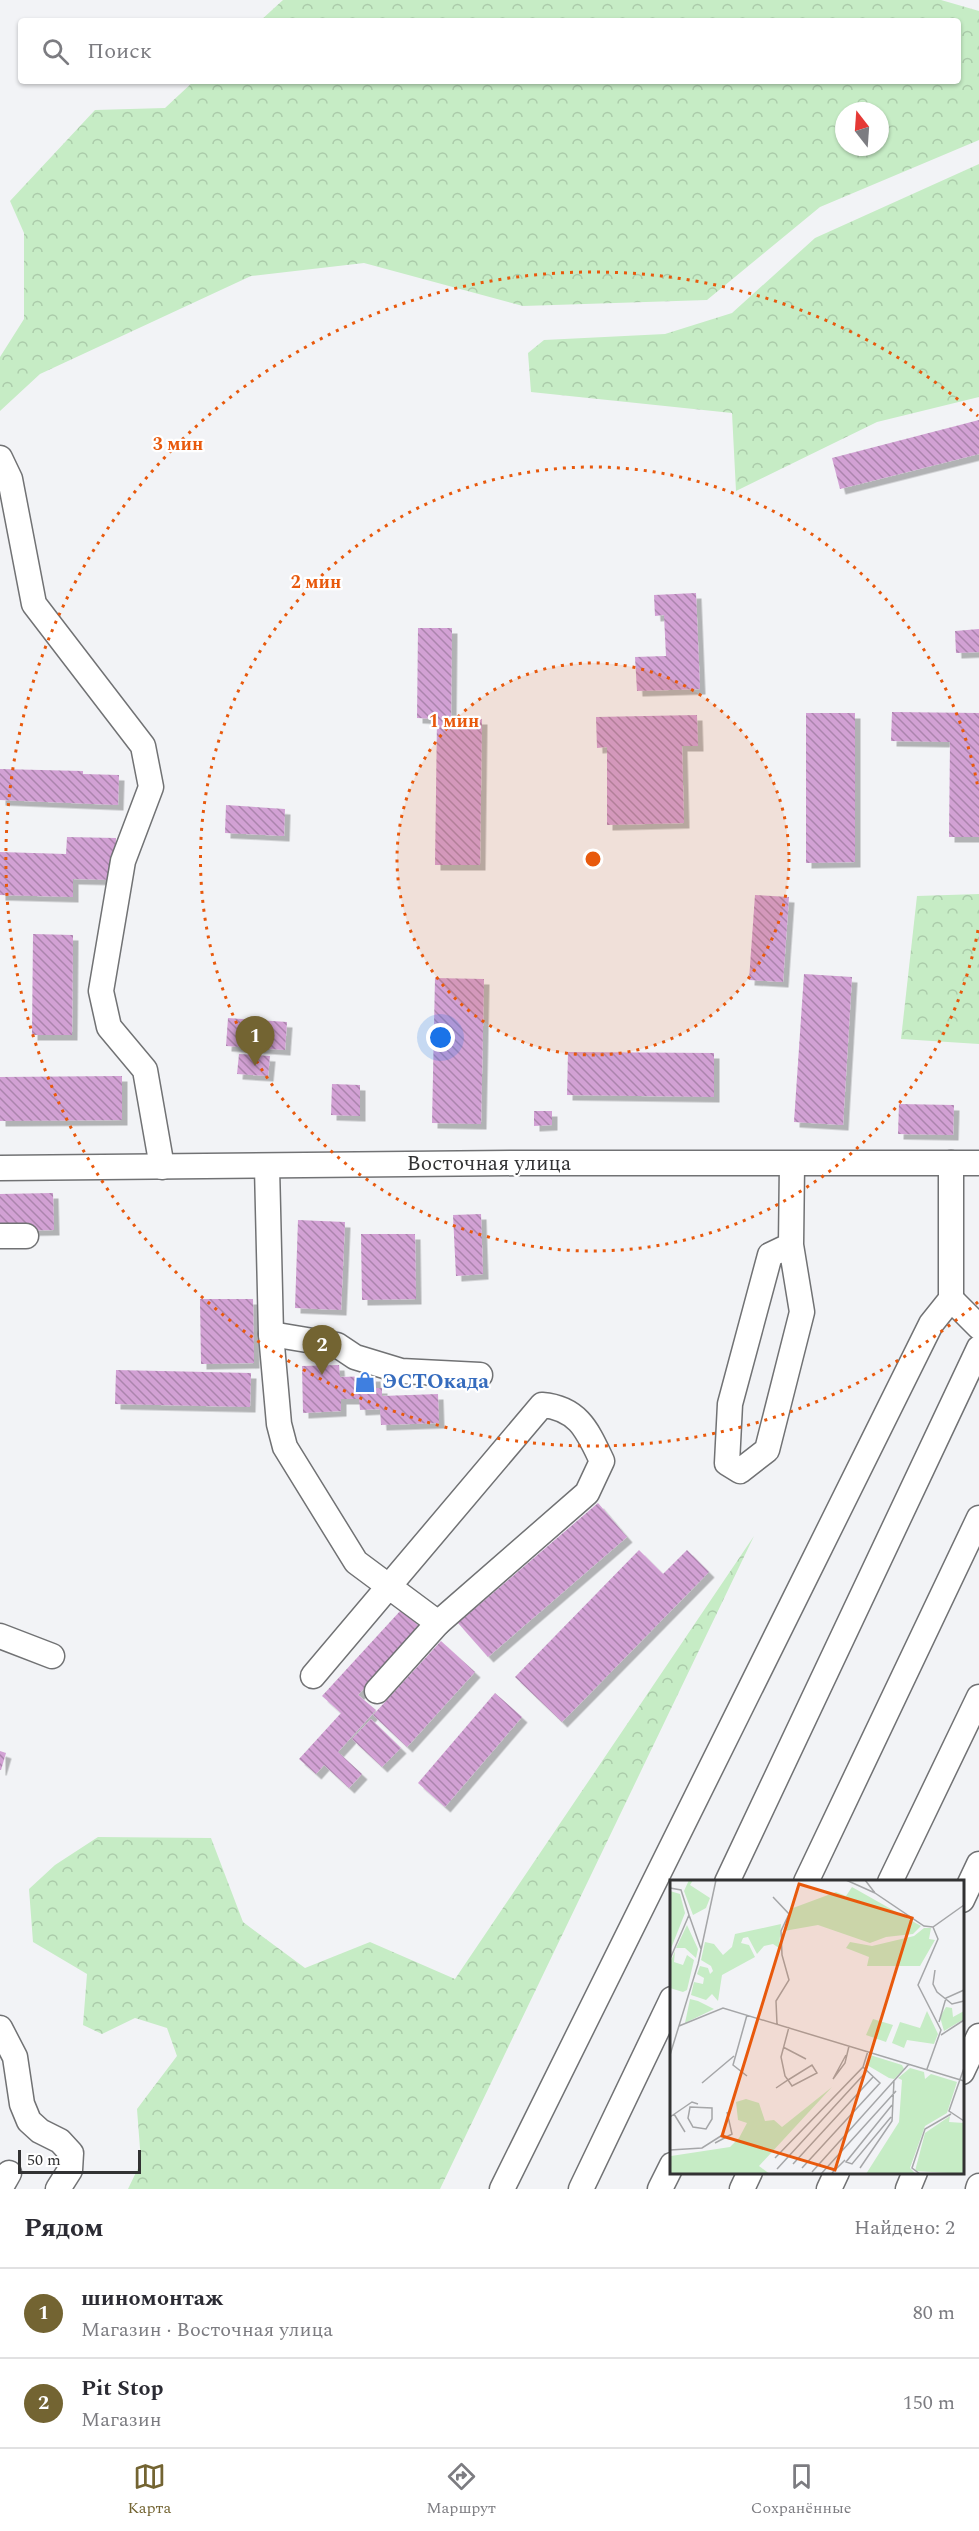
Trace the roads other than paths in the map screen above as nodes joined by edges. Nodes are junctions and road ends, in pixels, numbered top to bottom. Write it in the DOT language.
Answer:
graph roads {
  1 [pos="0,458"];
  2 [pos="951,1163"];
  3 [pos="979,1163"];
  4 [pos="792,1164"];
  5 [pos="162,1167"];
  6 [pos="267,1167"];
  7 [pos="0,1168"];
  8 [pos="0,1236"];
  9 [pos="26,1236"];
  10 [pos="791,1245"];
  11 [pos="951,1299"];
  12 [pos="979,1327"];
  13 [pos="271,1334"];
  14 [pos="979,1348"];
  15 [pos="480,1375"];
  16 [pos="979,1518"];
  17 [pos="390,1585"];
  18 [pos="438,1623"];
  19 [pos="0,1636"];
  20 [pos="52,1656"];
  21 [pos="313,1676"];
  22 [pos="377,1691"];
  23 [pos="979,1697"];
  24 [pos="979,1864"];
  25 [pos="727,1880"];
  26 [pos="806,1880"];
  27 [pos="890,1880"];
  28 [pos="964,1898"];
  29 [pos="670,2002"];
  30 [pos="0,2028"];
  31 [pos="979,2037"];
  32 [pos="964,2070"];
  33 [pos="670,2169"];
  34 [pos="749,2174"];
  35 [pos="836,2174"];
  36 [pos="914,2174"];
  37 [pos="58,2189"];
  38 [pos="502,2189"];
  39 [pos="581,2189"];
  40 [pos="660,2189"];
  41 [pos="742,2189"];
  42 [pos="830,2189"];
  43 [pos="908,2189"];
  1 -- 5 [label="street"];
  2 -- 3 [label="street, Восточная улица"];
  2 -- 4 [label="street, Восточная улица"];
  2 -- 11 [label="street"];
  4 -- 6 [label="street, Восточная улица"];
  4 -- 10 [label="street"];
  5 -- 6 [label="street, Восточная улица"];
  5 -- 7 [label="street, Восточная улица"];
  6 -- 13 [label="street"];
  8 -- 9 [label="street"];
  10 -- 10 [label="street"];
  11 -- 12 [label="street"];
  11 -- 38 [label="street"];
  13 -- 15 [label="street"];
  13 -- 17 [label="street"];
  14 -- 25 [label="street"];
  16 -- 26 [label="street"];
  17 -- 18 [label="street"];
  17 -- 18 [label="street"];
  17 -- 21 [label="street"];
  18 -- 22 [label="street"];
  19 -- 20 [label="street"];
  23 -- 27 [label="street"];
  24 -- 28 [label="street"];
  29 -- 39 [label="street"];
  30 -- 37 [label="street"];
  31 -- 32 [label="street"];
  33 -- 40 [label="street"];
  34 -- 41 [label="street"];
  35 -- 42 [label="street"];
  36 -- 43 [label="street"];
}
